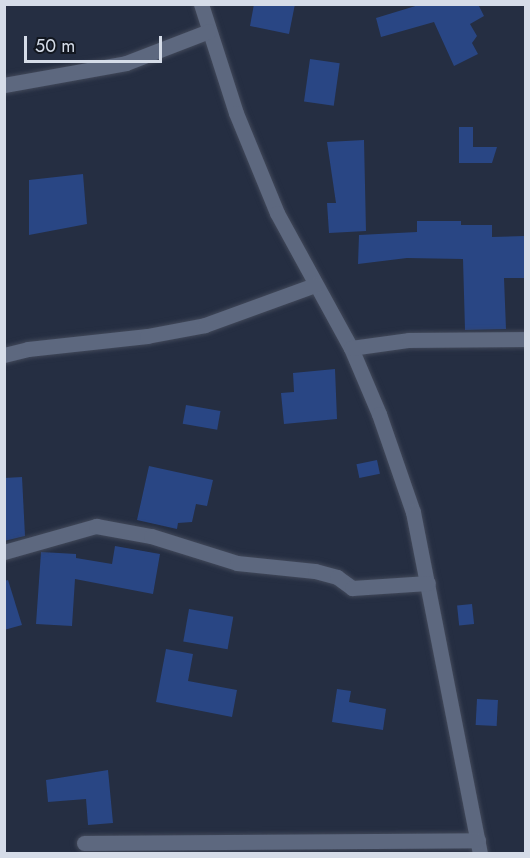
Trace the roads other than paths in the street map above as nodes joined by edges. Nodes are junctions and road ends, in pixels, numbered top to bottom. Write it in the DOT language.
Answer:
graph roads {
  1 [pos="201,4"];
  2 [pos="209,31"];
  3 [pos="4,85"];
  4 [pos="315,285"];
  5 [pos="525,339"];
  6 [pos="351,348"];
  7 [pos="4,355"];
  8 [pos="4,552"];
  9 [pos="428,583"];
  10 [pos="84,843"];
  11 [pos="479,847"];
  1 -- 2 [label="street"];
  2 -- 3 [label="street"];
  2 -- 4 [label="street"];
  4 -- 6 [label="street"];
  4 -- 7 [label="street"];
  5 -- 6 [label="street"];
  6 -- 9 [label="street"];
  8 -- 9 [label="street"];
  9 -- 11 [label="street"];
  10 -- 11 [label="street"];
}
